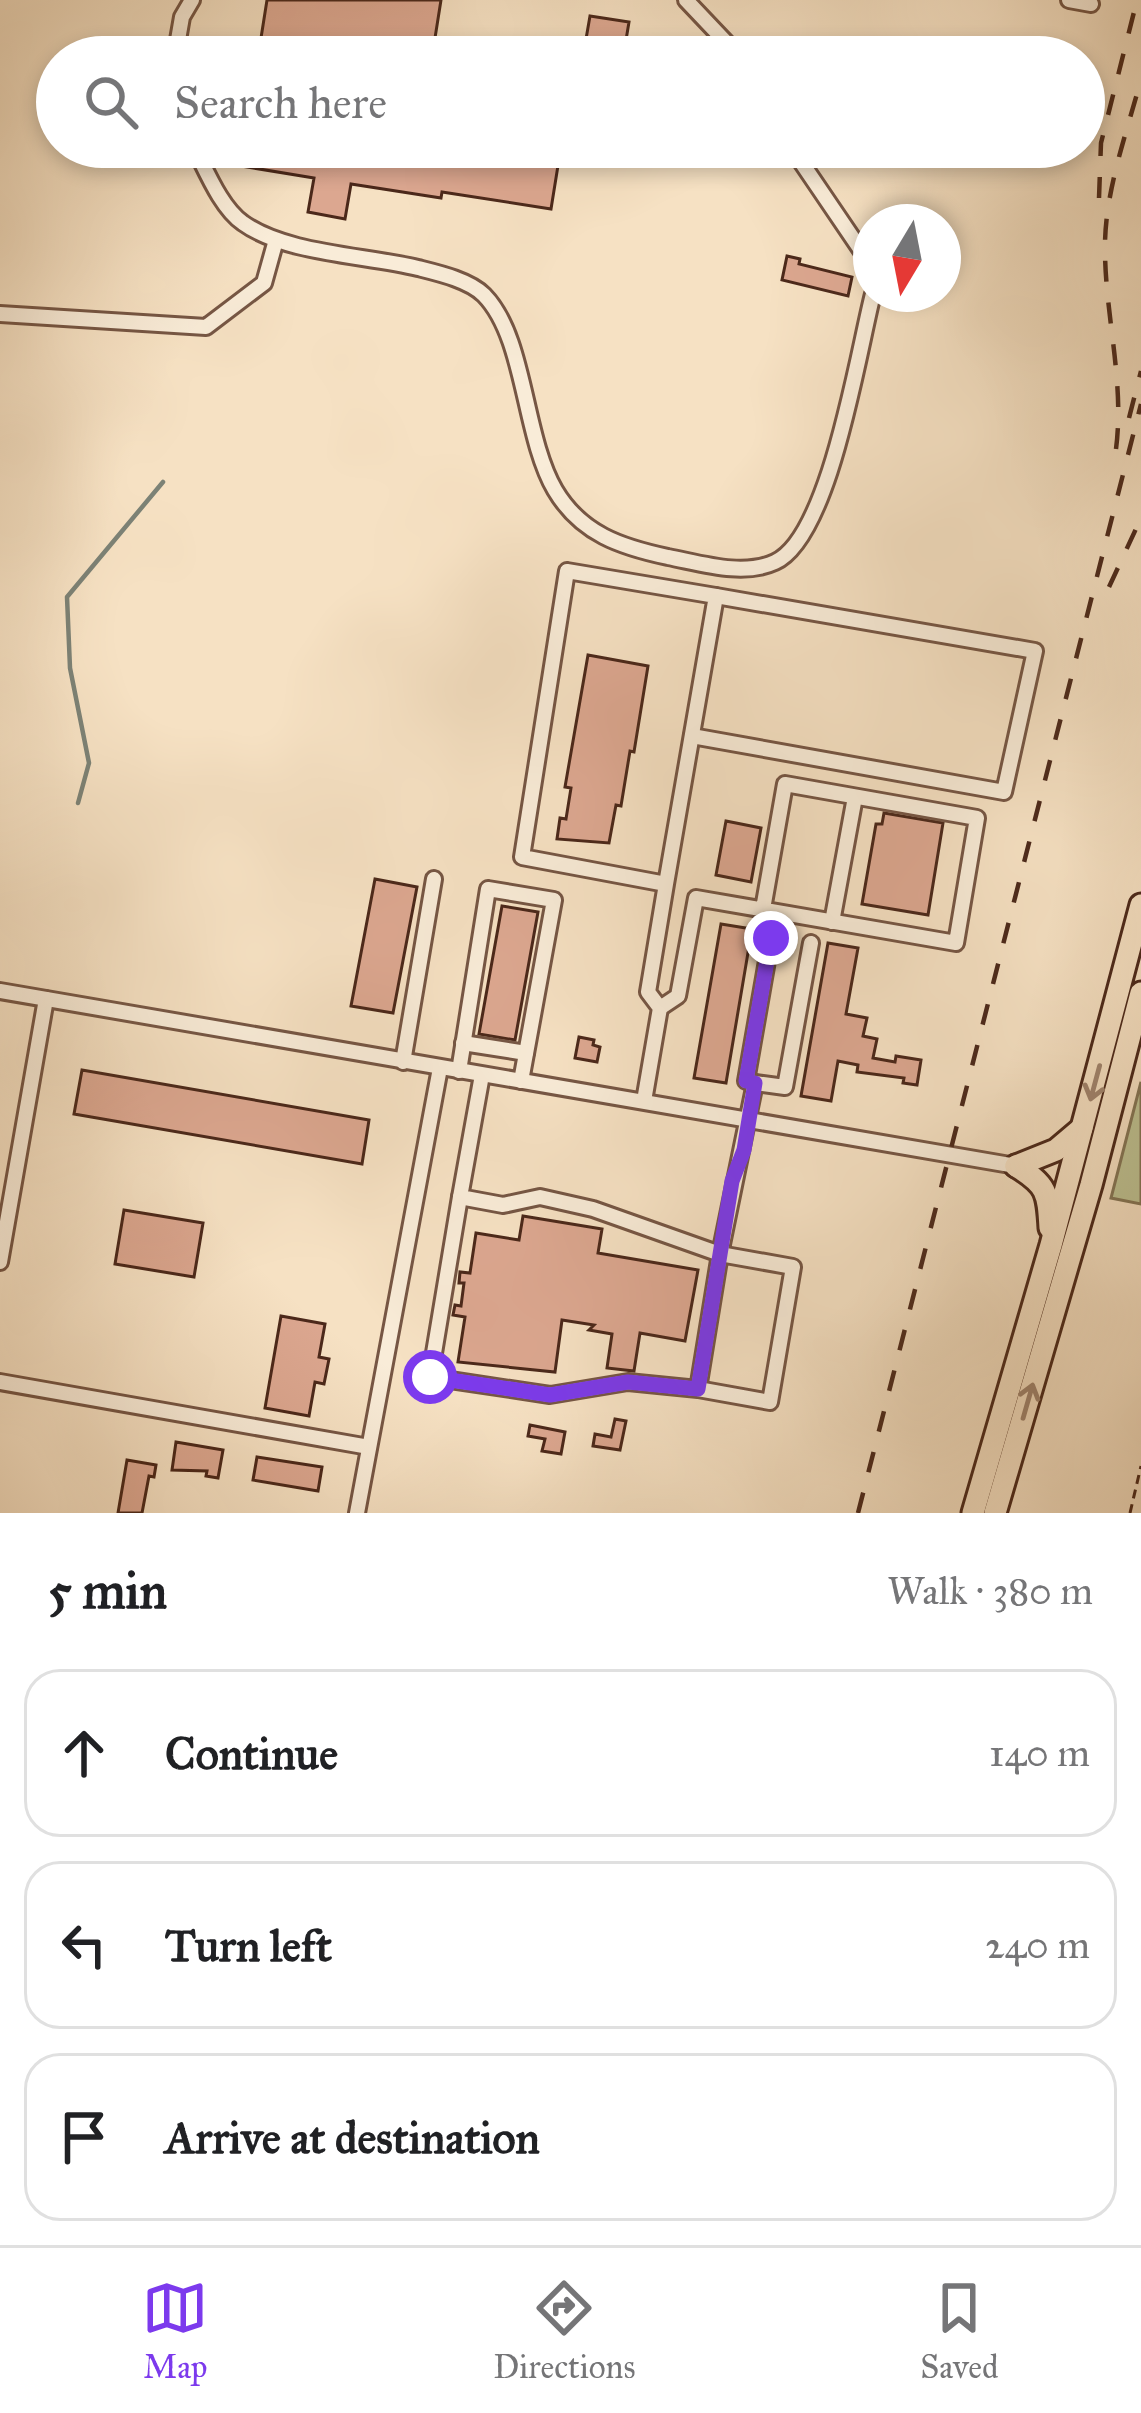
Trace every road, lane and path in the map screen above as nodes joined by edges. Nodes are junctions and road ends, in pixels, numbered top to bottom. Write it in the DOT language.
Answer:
graph roads {
  1 [pos="192,0"];
  2 [pos="686,0"];
  3 [pos="1070,0"];
  4 [pos="1091,4"];
  5 [pos="179,36"];
  6 [pos="720,36"];
  7 [pos="207,168"];
  8 [pos="805,168"];
  9 [pos="853,238"];
  10 [pos="276,240"];
  11 [pos="869,312"];
  12 [pos="0,314"];
  13 [pos="716,596"];
  14 [pos="692,736"];
  15 [pos="855,797"];
  16 [pos="434,879"];
  17 [pos="666,884"];
  18 [pos="1141,905"];
  19 [pos="763,909"];
  20 [pos="832,922"];
  21 [pos="771,938"];
  22 [pos="811,943"];
  23 [pos="0,991"];
  24 [pos="1141,993"];
  25 [pos="46,999"];
  26 [pos="660,1008"];
  27 [pos="463,1043"];
  28 [pos="526,1053"];
  29 [pos="403,1062"];
  30 [pos="440,1068"];
  31 [pos="459,1071"];
  32 [pos="482,1075"];
  33 [pos="521,1081"];
  34 [pos="755,1083"];
  35 [pos="644,1101"];
  36 [pos="749,1120"];
  37 [pos="1084,1126"];
  38 [pos="1016,1166"];
  39 [pos="460,1197"];
  40 [pos="1051,1245"];
  41 [pos="720,1254"];
  42 [pos="0,1262"];
  43 [pos="0,1382"];
  44 [pos="698,1389"];
  45 [pos="369,1447"];
  46 [pos="1141,1466"];
  47 [pos="357,1513"];
  48 [pos="973,1513"];
  49 [pos="995,1513"];
  50 [pos="1130,1513"];
  1 -- 5 [label="street"];
  2 -- 6 [label="street"];
  3 -- 4 [label="street"];
  7 -- 10 [label="street"];
  8 -- 9 [label="street"];
  10 -- 11 [label="street"];
  10 -- 12 [label="street"];
  13 -- 14 [label="street"];
  13 -- 14 [label="street"];
  13 -- 17 [label="street"];
  14 -- 17 [label="street"];
  15 -- 19 [label="street"];
  15 -- 20 [label="street"];
  15 -- 20 [label="street"];
  16 -- 29 [label="street"];
  17 -- 26 [label="street"];
  18 -- 37 [label="highway, one-way"];
  19 -- 20 [label="street"];
  19 -- 26 [label="street"];
  21 -- 34 [label="street"];
  22 -- 34 [label="street"];
  23 -- 25 [label="street"];
  49 -- 24 [label="highway, one-way"];
  25 -- 29 [label="street"];
  25 -- 42 [label="street"];
  26 -- 35 [label="street"];
  27 -- 28 [label="street"];
  27 -- 28 [label="street"];
  27 -- 31 [label="street"];
  28 -- 33 [label="street"];
  29 -- 30 [label="street"];
  30 -- 31 [label="street"];
  30 -- 45 [label="street"];
  31 -- 32 [label="street"];
  32 -- 33 [label="street"];
  32 -- 39 [label="street"];
  33 -- 35 [label="street"];
  34 -- 36 [label="street"];
  35 -- 36 [label="street"];
  36 -- 38 [label="street"];
  36 -- 41 [label="street"];
  37 -- 38 [label="highway"];
  37 -- 40 [label="highway"];
  38 -- 40 [label="highway"];
  39 -- 41 [label="street"];
  39 -- 44 [label="street"];
  40 -- 48 [label="highway"];
  41 -- 44 [label="street"];
  41 -- 44 [label="street"];
  43 -- 45 [label="street"];
  45 -- 47 [label="street"];
  46 -- 50 [label="path"];
}
